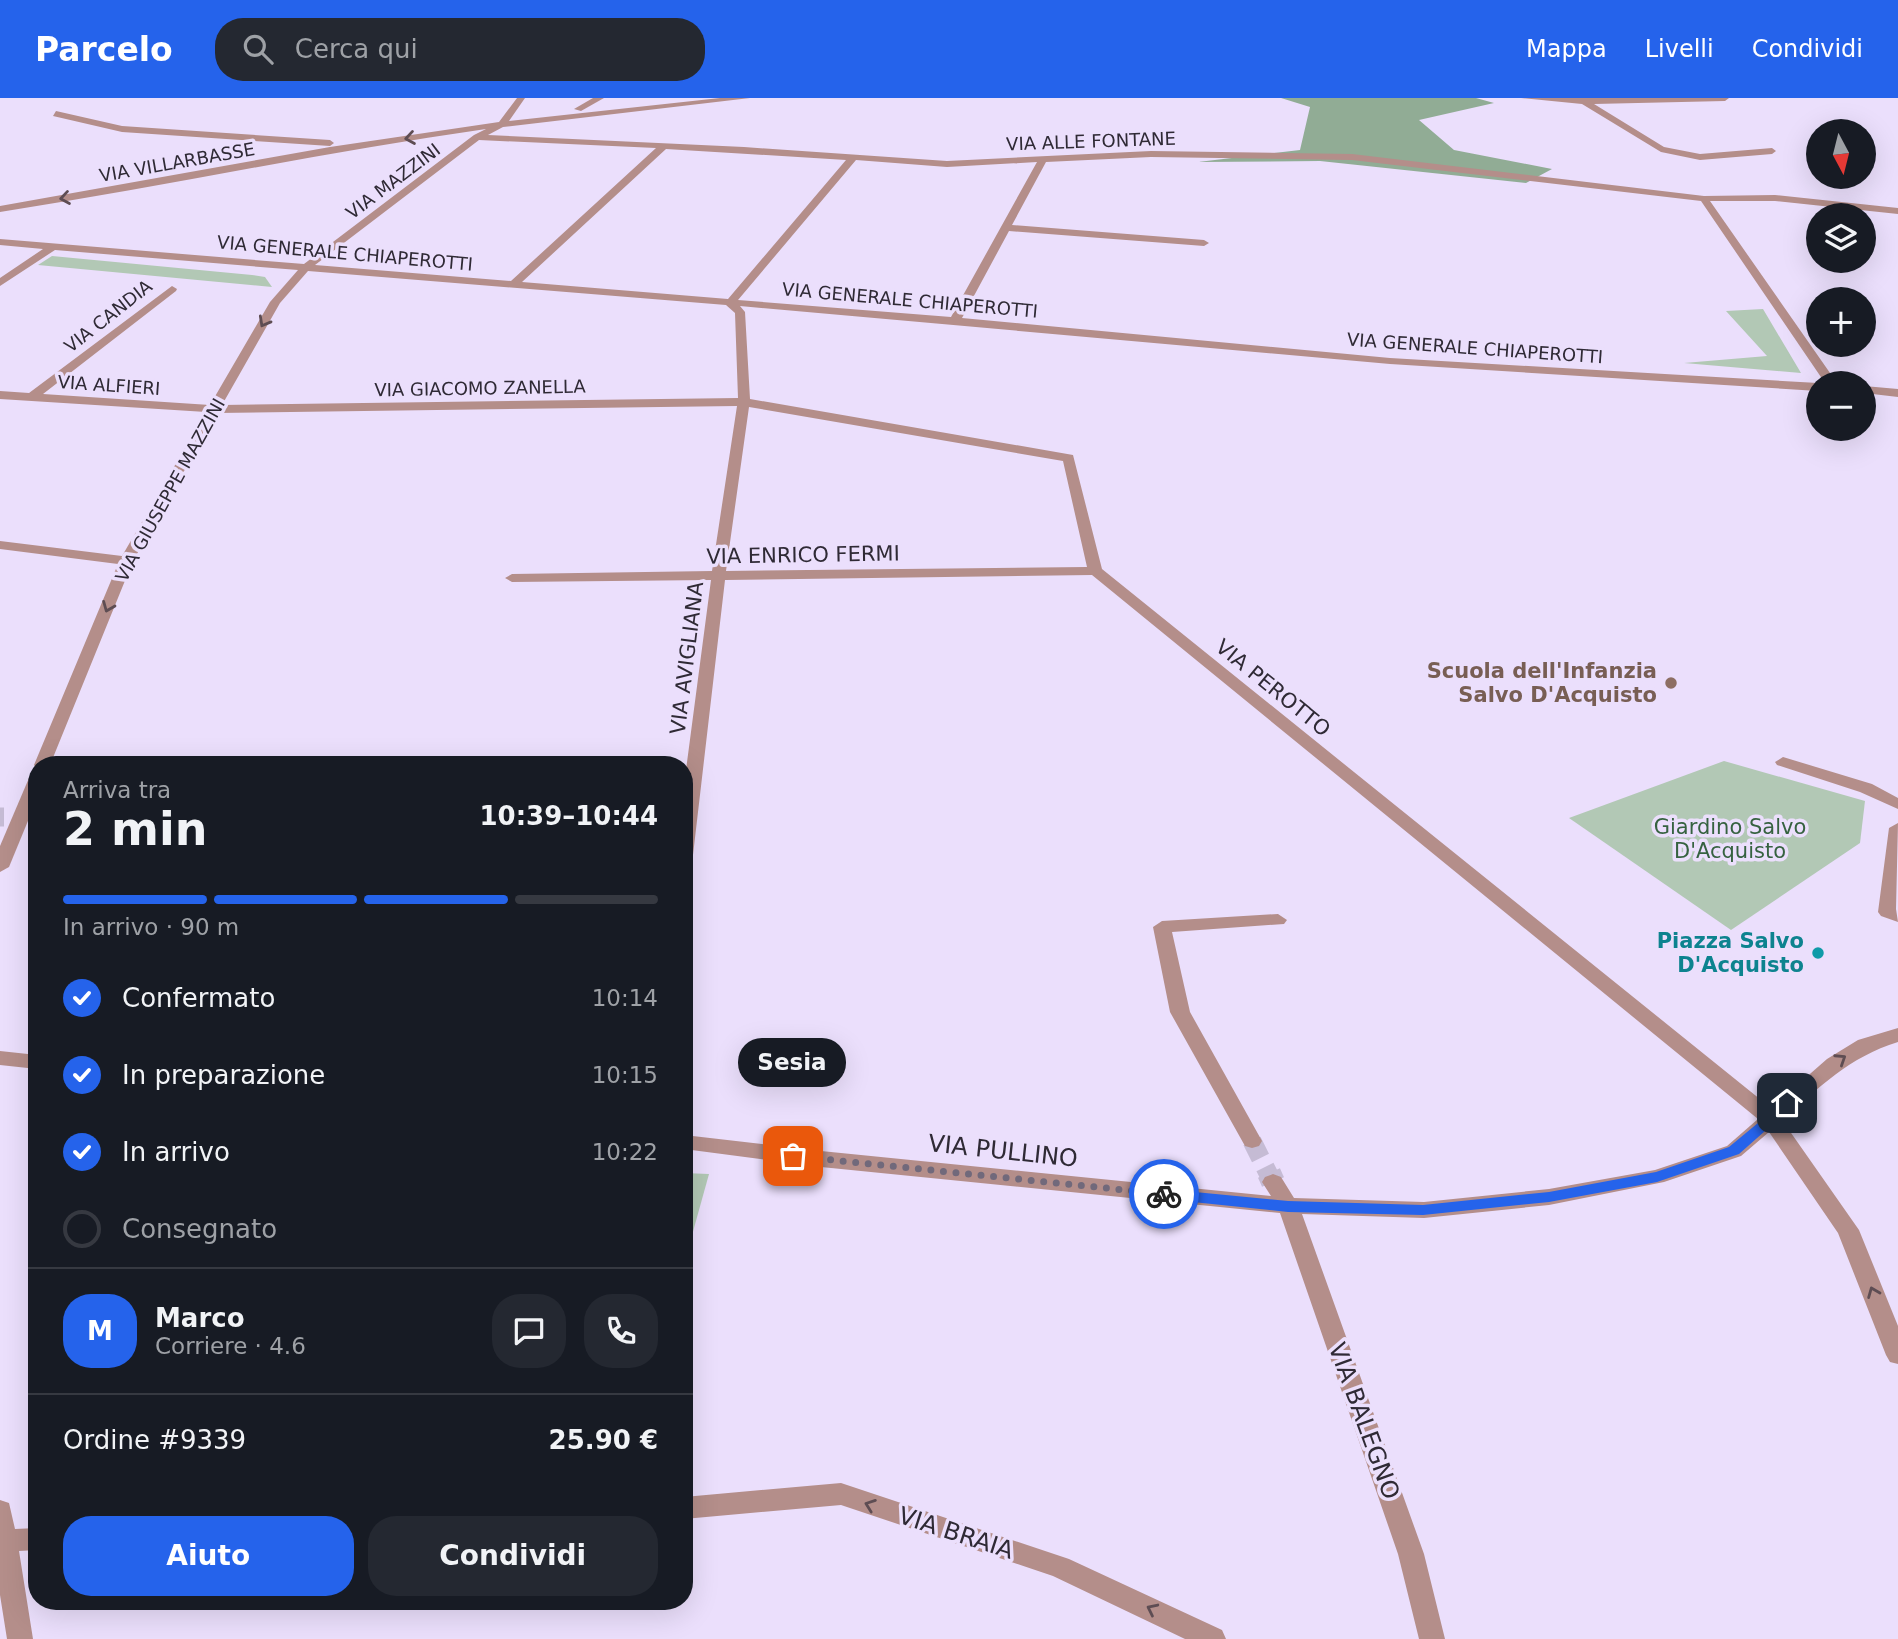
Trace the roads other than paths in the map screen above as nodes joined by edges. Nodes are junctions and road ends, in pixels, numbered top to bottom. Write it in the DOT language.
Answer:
graph roads {
  1 [pos="521,98"];
  2 [pos="600,98"];
  3 [pos="746,98"];
  4 [pos="1525,98"];
  5 [pos="1726,98"];
  6 [pos="1584,102"];
  7 [pos="578,109"];
  8 [pos="56,114"];
  9 [pos="502,124"];
  10 [pos="477,137"];
  11 [pos="359,145"];
  12 [pos="662,148"];
  13 [pos="1772,151"];
  14 [pos="852,159"];
  15 [pos="1042,161"];
  16 [pos="1704,199"];
  17 [pos="0,209"];
  18 [pos="1898,211"];
  19 [pos="1006,228"];
  20 [pos="0,242"];
  21 [pos="1204,243"];
  22 [pos="53,246"];
  23 [pos="305,268"];
  24 [pos="0,283"];
  25 [pos="513,285"];
  26 [pos="172,289"];
  27 [pos="730,303"];
  28 [pos="955,321"];
  29 [pos="1822,371"];
  30 [pos="1806,386"];
  31 [pos="1876,391"];
  32 [pos="1898,393"];
  33 [pos="0,395"];
  34 [pos="32,397"];
  35 [pos="744,402"];
  36 [pos="216,409"];
  37 [pos="0,545"];
  38 [pos="126,561"];
  39 [pos="1096,571"];
  40 [pos="718,577"];
  41 [pos="512,578"];
  42 [pos="46,756"];
  43 [pos="1783,762"];
  44 [pos="693,781"];
  45 [pos="28,792"];
  46 [pos="1898,804"];
  47 [pos="1898,828"];
  48 [pos="0,867"];
  49 [pos="1898,916"];
  50 [pos="1279,920"];
  51 [pos="1898,1035"];
  52 [pos="0,1058"];
  53 [pos="28,1061"];
  54 [pos="1770,1118"];
  55 [pos="1252,1141"];
  56 [pos="693,1143"];
  57 [pos="1273,1182"];
  58 [pos="1288,1206"];
  59 [pos="1898,1355"];
  60 [pos="693,1507"];
  61 [pos="0,1511"];
  62 [pos="28,1538"];
  63 [pos="6,1539"];
  64 [pos="20,1639"];
  65 [pos="1213,1639"];
  66 [pos="1432,1639"];
  1 -- 9 [label="street"];
  2 -- 7 [label="street"];
  3 -- 9 [label="street, VIA VILLARBASSE"];
  4 -- 6 [label="street"];
  5 -- 6 [label="street"];
  6 -- 13 [label="street"];
  8 -- 11 [label="street, VIA VILLARBASSE"];
  9 -- 10 [label="street, VIA MAZZINI"];
  9 -- 11 [label="street, VIA VILLARBASSE, one-way"];
  10 -- 12 [label="street, VIA ALLE FONTANE"];
  10 -- 23 [label="street, VIA MAZZINI"];
  11 -- 17 [label="street, VIA VILLARBASSE, one-way"];
  12 -- 14 [label="street, VIA ALLE FONTANE"];
  12 -- 25 [label="street"];
  14 -- 15 [label="street, VIA ALLE FONTANE"];
  14 -- 27 [label="street"];
  15 -- 16 [label="street, VIA ALLE FONTANE"];
  15 -- 19 [label="street"];
  16 -- 18 [label="street, VIA ALLE FONTANE"];
  16 -- 29 [label="street"];
  19 -- 21 [label="street"];
  19 -- 28 [label="street"];
  20 -- 22 [label="street, VIA GENERALE CHIAPEROTTI"];
  22 -- 23 [label="street, VIA GENERALE CHIAPEROTTI"];
  22 -- 24 [label="street"];
  23 -- 25 [label="street, VIA GENERALE CHIAPEROTTI"];
  23 -- 36 [label="street, VIA GIUSEPPE MAZZINI, one-way"];
  25 -- 27 [label="street, VIA GENERALE CHIAPEROTTI"];
  26 -- 34 [label="street, VIA CANDIA"];
  27 -- 28 [label="street, VIA GENERALE CHIAPEROTTI"];
  27 -- 35 [label="street, VIA AVIGLIANA"];
  28 -- 30 [label="street, VIA GENERALE CHIAPEROTTI"];
  31 -- 32 [label="street"];
  33 -- 34 [label="street, VIA ALFIERI"];
  34 -- 36 [label="street, VIA ALFIERI"];
  35 -- 36 [label="street, VIA GIACOMO ZANELLA"];
  35 -- 39 [label="street"];
  35 -- 40 [label="street, VIA AVIGLIANA"];
  36 -- 38 [label="street, VIA GIUSEPPE MAZZINI"];
  37 -- 38 [label="street"];
  38 -- 42 [label="street, VIA GIUSEPPE MAZZINI, one-way"];
  39 -- 40 [label="street, VIA ENRICO FERMI"];
  39 -- 54 [label="street, VIA PEROTTO"];
  40 -- 41 [label="street, VIA ENRICO FERMI"];
  40 -- 44 [label="street, VIA AVIGLIANA"];
  43 -- 46 [label="street"];
  45 -- 48 [label="street"];
  47 -- 49 [label="street"];
  50 -- 55 [label="street"];
  54 -- 51 [label="street, VIA PULLINO, one-way"];
  52 -- 53 [label="street"];
  54 -- 58 [label="street, VIA PULLINO"];
  59 -- 54 [label="street, VIA PEROTTO, one-way"];
  56 -- 58 [label="street, VIA PULLINO"];
  57 -- 58 [label="street"];
  58 -- 66 [label="street, VIA BALEGNO"];
  65 -- 60 [label="street, VIA BRAIA, one-way"];
  61 -- 63 [label="street"];
  62 -- 63 [label="street"];
  63 -- 64 [label="street"];
}
